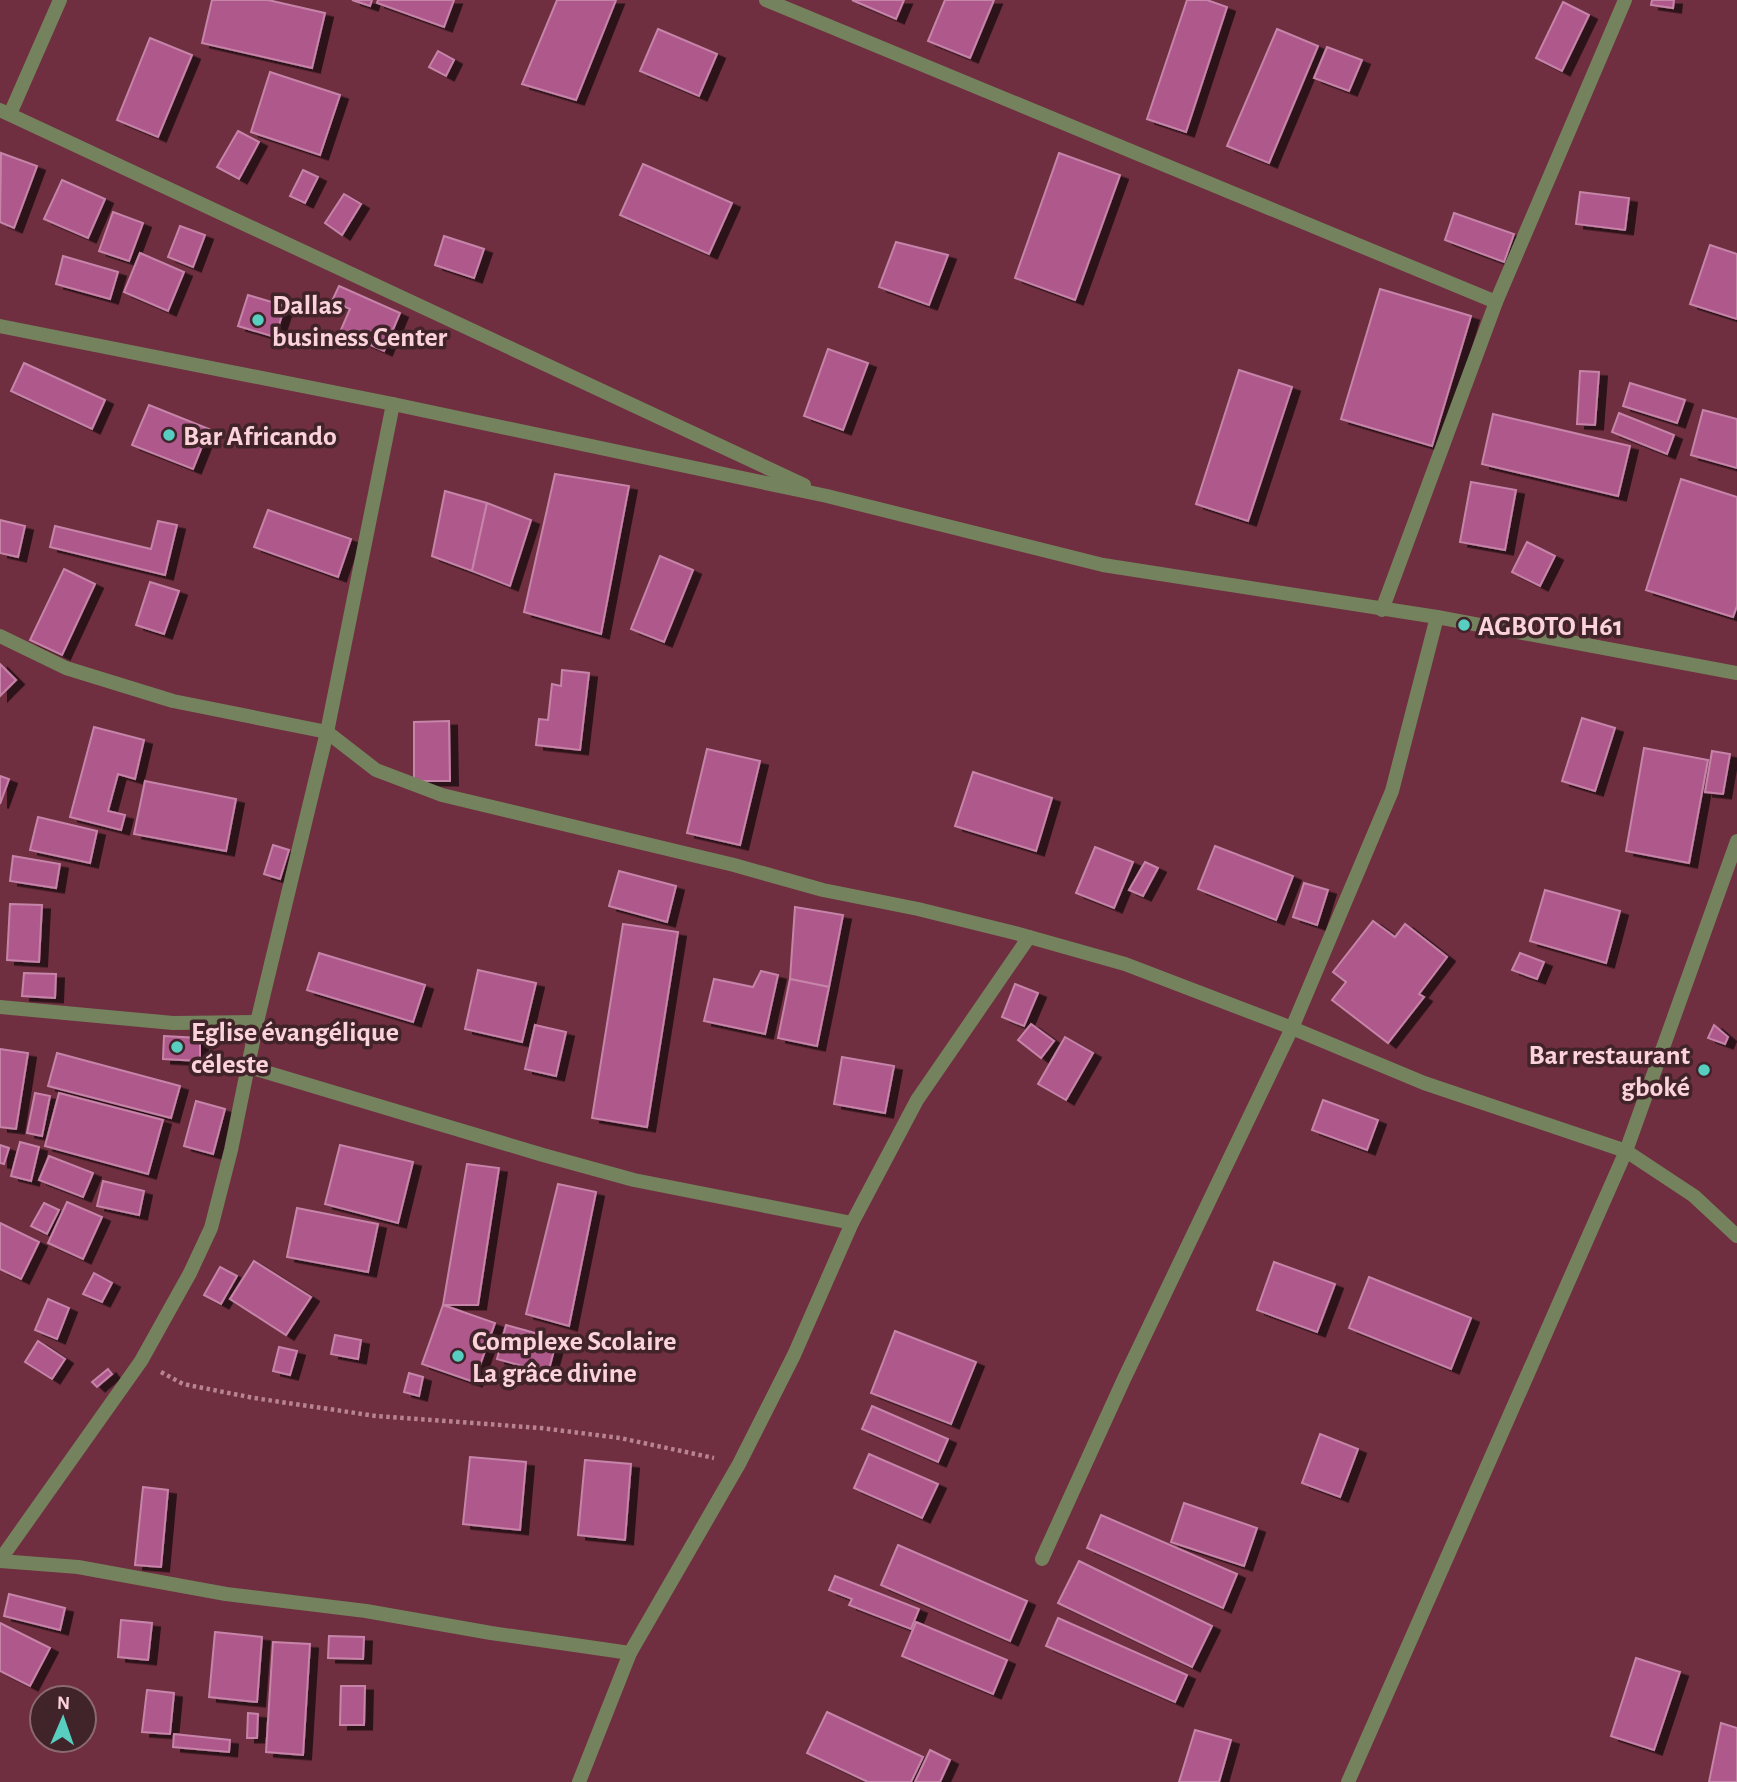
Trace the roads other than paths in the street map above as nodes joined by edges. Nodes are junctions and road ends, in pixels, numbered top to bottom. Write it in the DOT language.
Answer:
graph roads {
  1 [pos="60,0"];
  2 [pos="766,0"];
  3 [pos="1625,0"];
  4 [pos="5,112"];
  5 [pos="1496,302"];
  6 [pos="0,326"];
  7 [pos="393,404"];
  8 [pos="827,496"];
  9 [pos="1382,610"];
  10 [pos="1437,617"];
  11 [pos="0,636"];
  12 [pos="1737,673"];
  13 [pos="327,732"];
  14 [pos="1737,841"];
  15 [pos="1029,937"];
  16 [pos="0,1007"];
  17 [pos="257,1023"];
  18 [pos="1292,1028"];
  19 [pos="249,1067"];
  20 [pos="1626,1151"];
  21 [pos="852,1223"];
  22 [pos="1737,1236"];
  23 [pos="1042,1559"];
  24 [pos="0,1560"];
  25 [pos="630,1654"];
  26 [pos="579,1782"];
  27 [pos="1348,1782"];
  1 -- 4 [label="street"];
  2 -- 5 [label="street"];
  3 -- 5 [label="street"];
  4 -- 8 [label="street"];
  5 -- 9 [label="street"];
  6 -- 7 [label="street"];
  7 -- 8 [label="street"];
  7 -- 13 [label="street"];
  8 -- 9 [label="street"];
  9 -- 10 [label="street"];
  10 -- 12 [label="street"];
  10 -- 18 [label="street"];
  11 -- 13 [label="street"];
  13 -- 15 [label="street"];
  13 -- 17 [label="street"];
  14 -- 20 [label="street"];
  15 -- 18 [label="street"];
  15 -- 21 [label="street"];
  16 -- 17 [label="street"];
  17 -- 19 [label="street"];
  18 -- 20 [label="street"];
  18 -- 23 [label="street"];
  19 -- 21 [label="street"];
  19 -- 24 [label="street"];
  20 -- 22 [label="street"];
  20 -- 27 [label="street"];
  21 -- 25 [label="street"];
  24 -- 25 [label="street"];
  25 -- 26 [label="street"];
}
